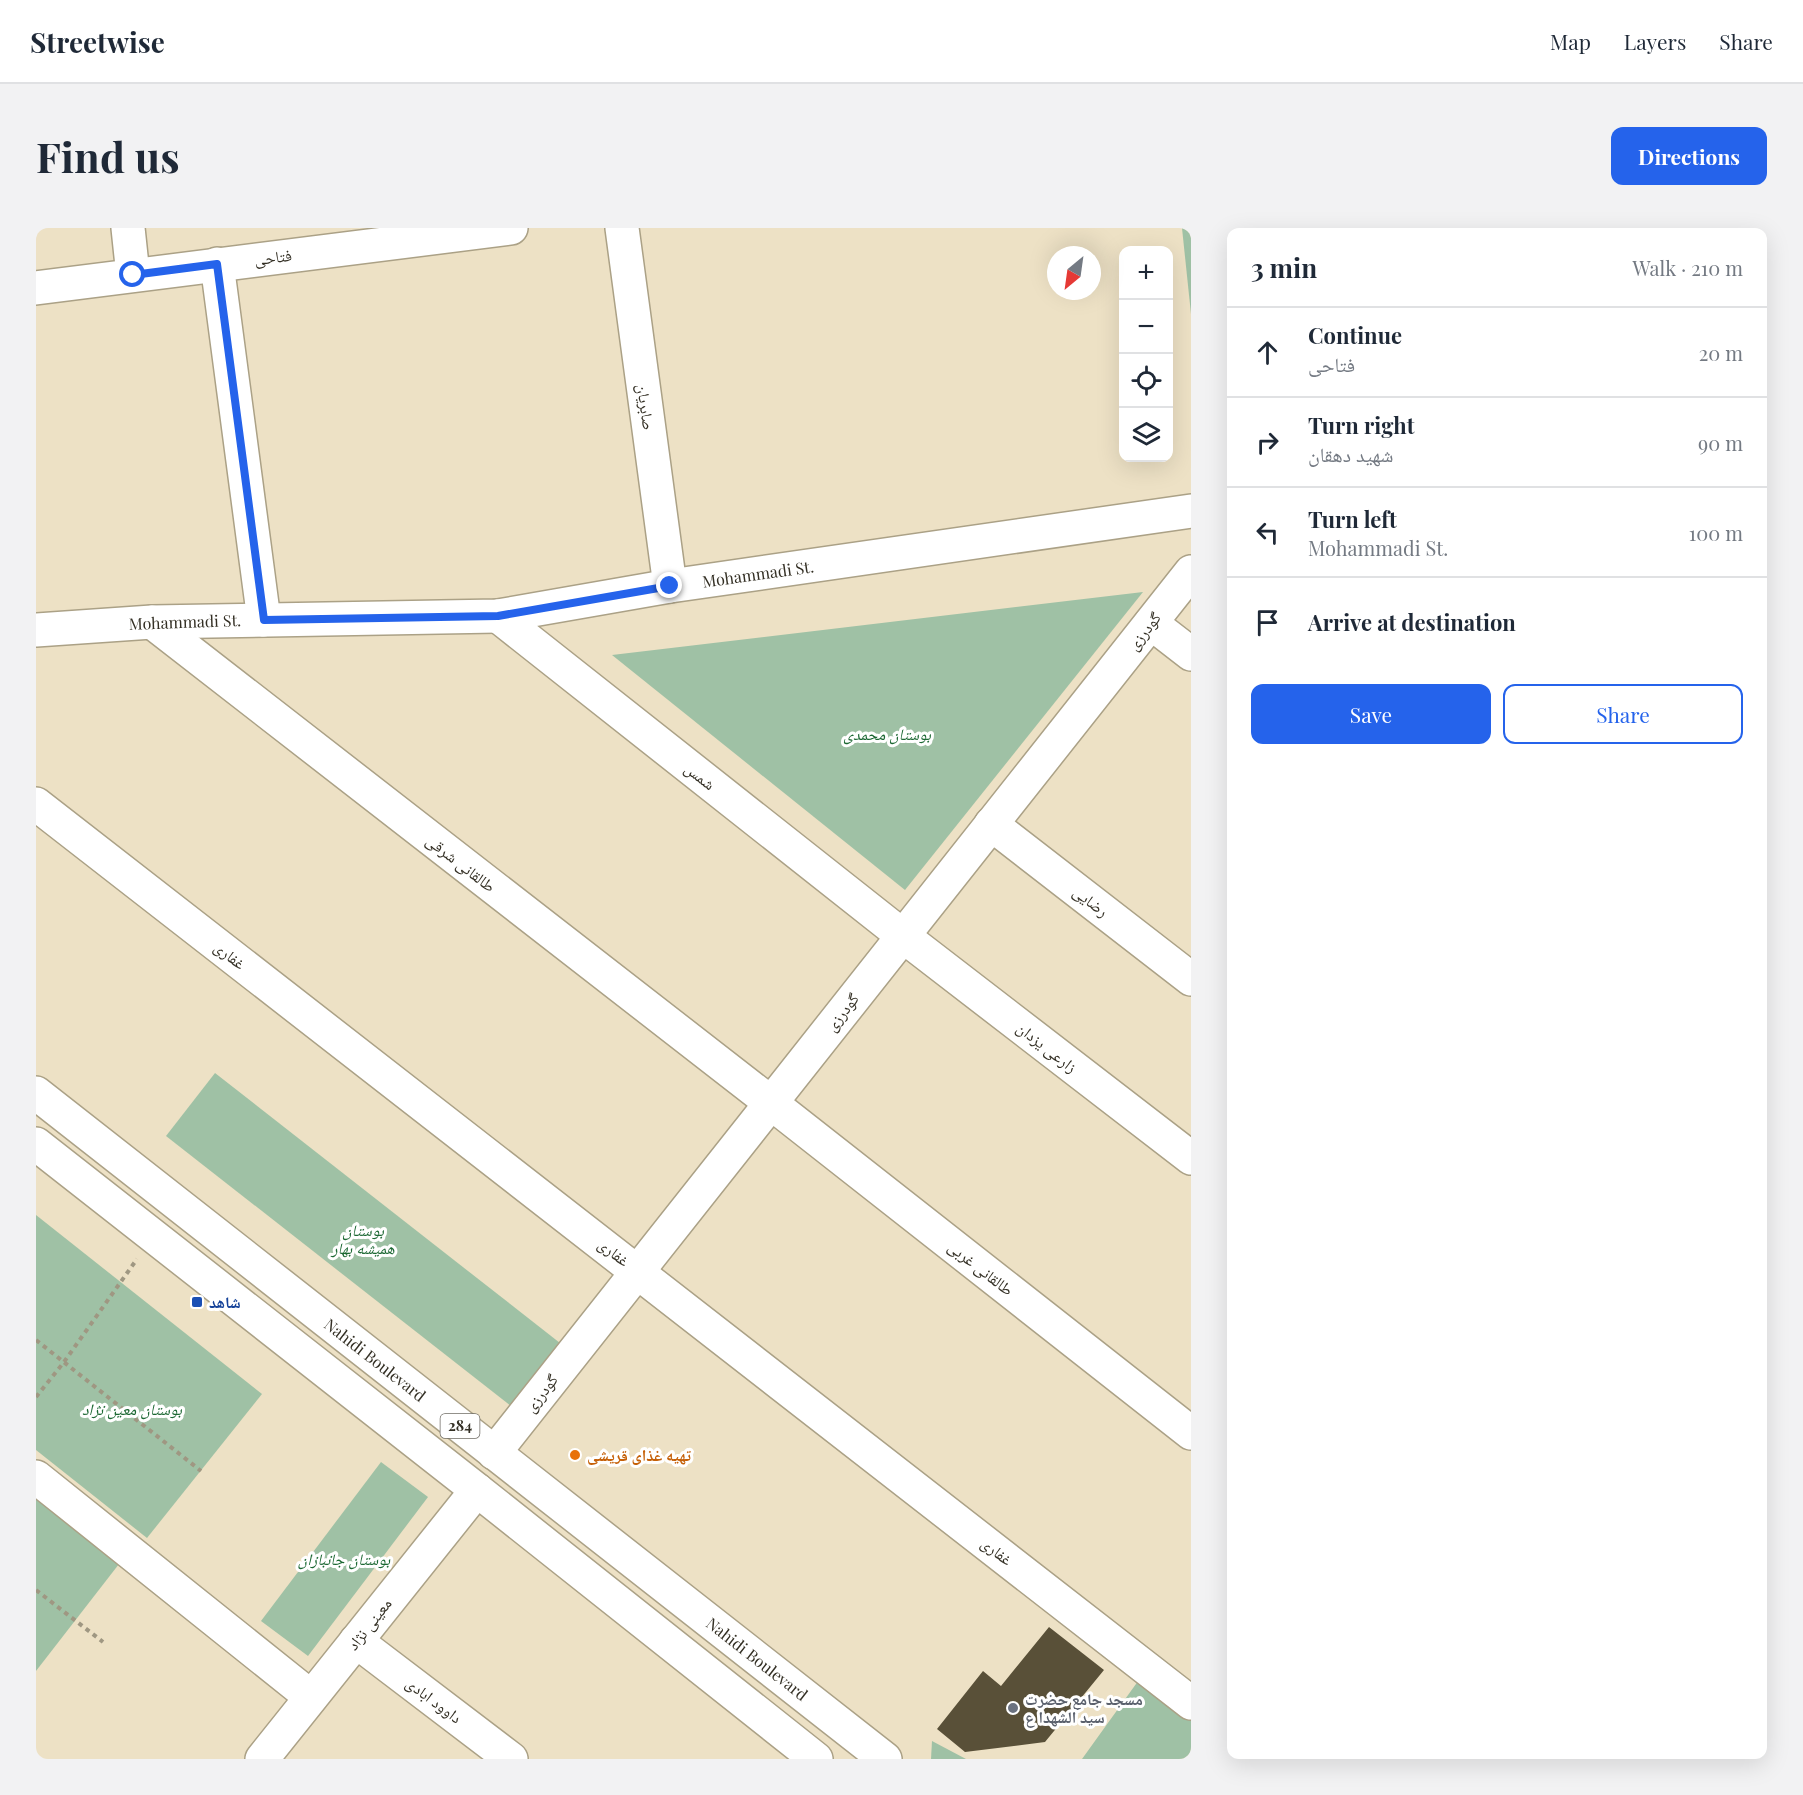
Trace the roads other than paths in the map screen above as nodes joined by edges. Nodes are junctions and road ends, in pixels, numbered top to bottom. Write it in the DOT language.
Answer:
graph roads {
  1 [pos="128,228"];
  2 [pos="511,228"];
  3 [pos="622,228"];
  4 [pos="217,264"];
  5 [pos="133,275"];
  6 [pos="36,288"];
  7 [pos="1191,511"];
  8 [pos="1191,572"];
  9 [pos="670,586"];
  10 [pos="498,616"];
  11 [pos="264,620"];
  12 [pos="152,622"];
  13 [pos="1151,622"];
  14 [pos="36,630"];
  15 [pos="1191,654"];
  16 [pos="36,804"];
  17 [pos="991,824"];
  18 [pos="903,936"];
  19 [pos="1191,979"];
  20 [pos="36,1093"];
  21 [pos="771,1103"];
  22 [pos="36,1144"];
  23 [pos="1191,1158"];
  24 [pos="638,1271"];
  25 [pos="1191,1432"];
  26 [pos="494,1453"];
  27 [pos="36,1477"];
  28 [pos="477,1490"];
  29 [pos="356,1641"];
  30 [pos="311,1698"];
  31 [pos="1191,1703"];
  32 [pos="262,1759"];
  33 [pos="511,1759"];
  34 [pos="816,1759"];
  35 [pos="885,1759"];
  1 -- 5 [label="street"];
  2 -- 4 [label="street, فتاحی"];
  3 -- 9 [label="street, صابریان"];
  4 -- 5 [label="street, فتاحی"];
  4 -- 11 [label="street"];
  5 -- 6 [label="street, فتاحی"];
  7 -- 9 [label="street, Mohammadi St."];
  8 -- 13 [label="street, گودرزی"];
  9 -- 10 [label="street, Mohammadi St."];
  10 -- 11 [label="street, Mohammadi St."];
  10 -- 18 [label="street, شمس"];
  11 -- 12 [label="street, Mohammadi St."];
  12 -- 14 [label="street, Mohammadi St."];
  12 -- 21 [label="street, طالقانی شرقی"];
  13 -- 15 [label="street"];
  13 -- 17 [label="street, گودرزی"];
  16 -- 24 [label="street, غفاری"];
  17 -- 18 [label="street, گودرزی"];
  17 -- 19 [label="street, رضایی"];
  18 -- 21 [label="street, گودرزی"];
  18 -- 23 [label="street, زارعی یزدان"];
  20 -- 26 [label="street, Nahidi Boulevard / 284"];
  21 -- 24 [label="street, گودرزی"];
  21 -- 25 [label="street, طالقانی غربی"];
  22 -- 28 [label="street, 284"];
  24 -- 26 [label="street, گودرزی"];
  24 -- 31 [label="street, غفاری"];
  26 -- 35 [label="street, Nahidi Boulevard / 284"];
  27 -- 30 [label="street"];
  28 -- 29 [label="street, معینی نژاد"];
  28 -- 34 [label="street, 284"];
  29 -- 30 [label="street, معینی نژاد"];
  29 -- 33 [label="street, داوود ابادی"];
  30 -- 32 [label="street, معینی نژاد"];
}
